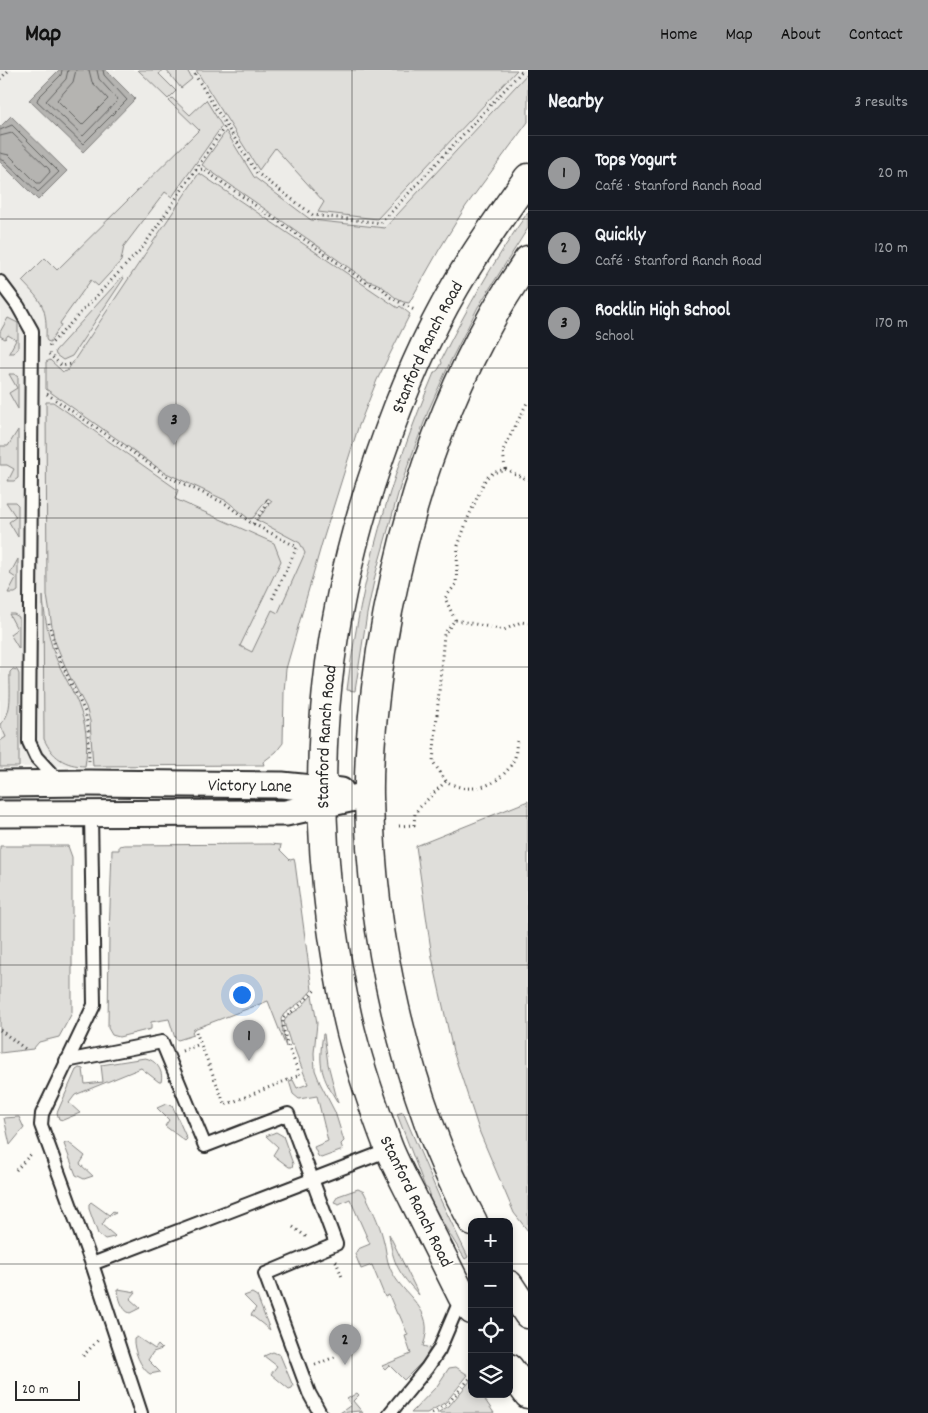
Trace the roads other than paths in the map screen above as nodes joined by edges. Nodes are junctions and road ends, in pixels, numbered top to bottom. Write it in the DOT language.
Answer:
graph roads {
  1 [pos="528,178"];
  2 [pos="528,260"];
  3 [pos="0,282"];
  4 [pos="0,784"];
  5 [pos="62,784"];
  6 [pos="368,795"];
  7 [pos="321,797"];
  8 [pos="0,814"];
  9 [pos="91,814"];
  10 [pos="66,1062"];
  11 [pos="389,1150"];
  12 [pos="312,1180"];
  13 [pos="471,1218"];
  14 [pos="92,1264"];
  15 [pos="513,1291"];
  16 [pos="467,1303"];
  17 [pos="528,1314"];
  18 [pos="513,1373"];
  19 [pos="528,1394"];
  20 [pos="141,1413"];
  21 [pos="320,1413"];
  22 [pos="390,1413"];
  1 -- 7 [label="main road, Stanford Ranch Road"];
  2 -- 6 [label="main road"];
  3 -- 5 [label="lane"];
  4 -- 5 [label="street, Victory Lane"];
  5 -- 7 [label="street, Victory Lane"];
  6 -- 7 [label="street, Victory Lane"];
  6 -- 13 [label="main road"];
  7 -- 9 [label="street, Victory Lane"];
  7 -- 11 [label="main road, Stanford Ranch Road"];
  8 -- 9 [label="street, Victory Lane"];
  9 -- 10 [label="lane"];
  10 -- 12 [label="lane"];
  10 -- 14 [label="lane"];
  11 -- 12 [label="lane"];
  11 -- 16 [label="main road, Stanford Ranch Road"];
  12 -- 14 [label="lane"];
  12 -- 21 [label="lane"];
  14 -- 20 [label="lane"];
  15 -- 17 [label="main road"];
  16 -- 22 [label="lane"];
  18 -- 19 [label="main road"];
}
